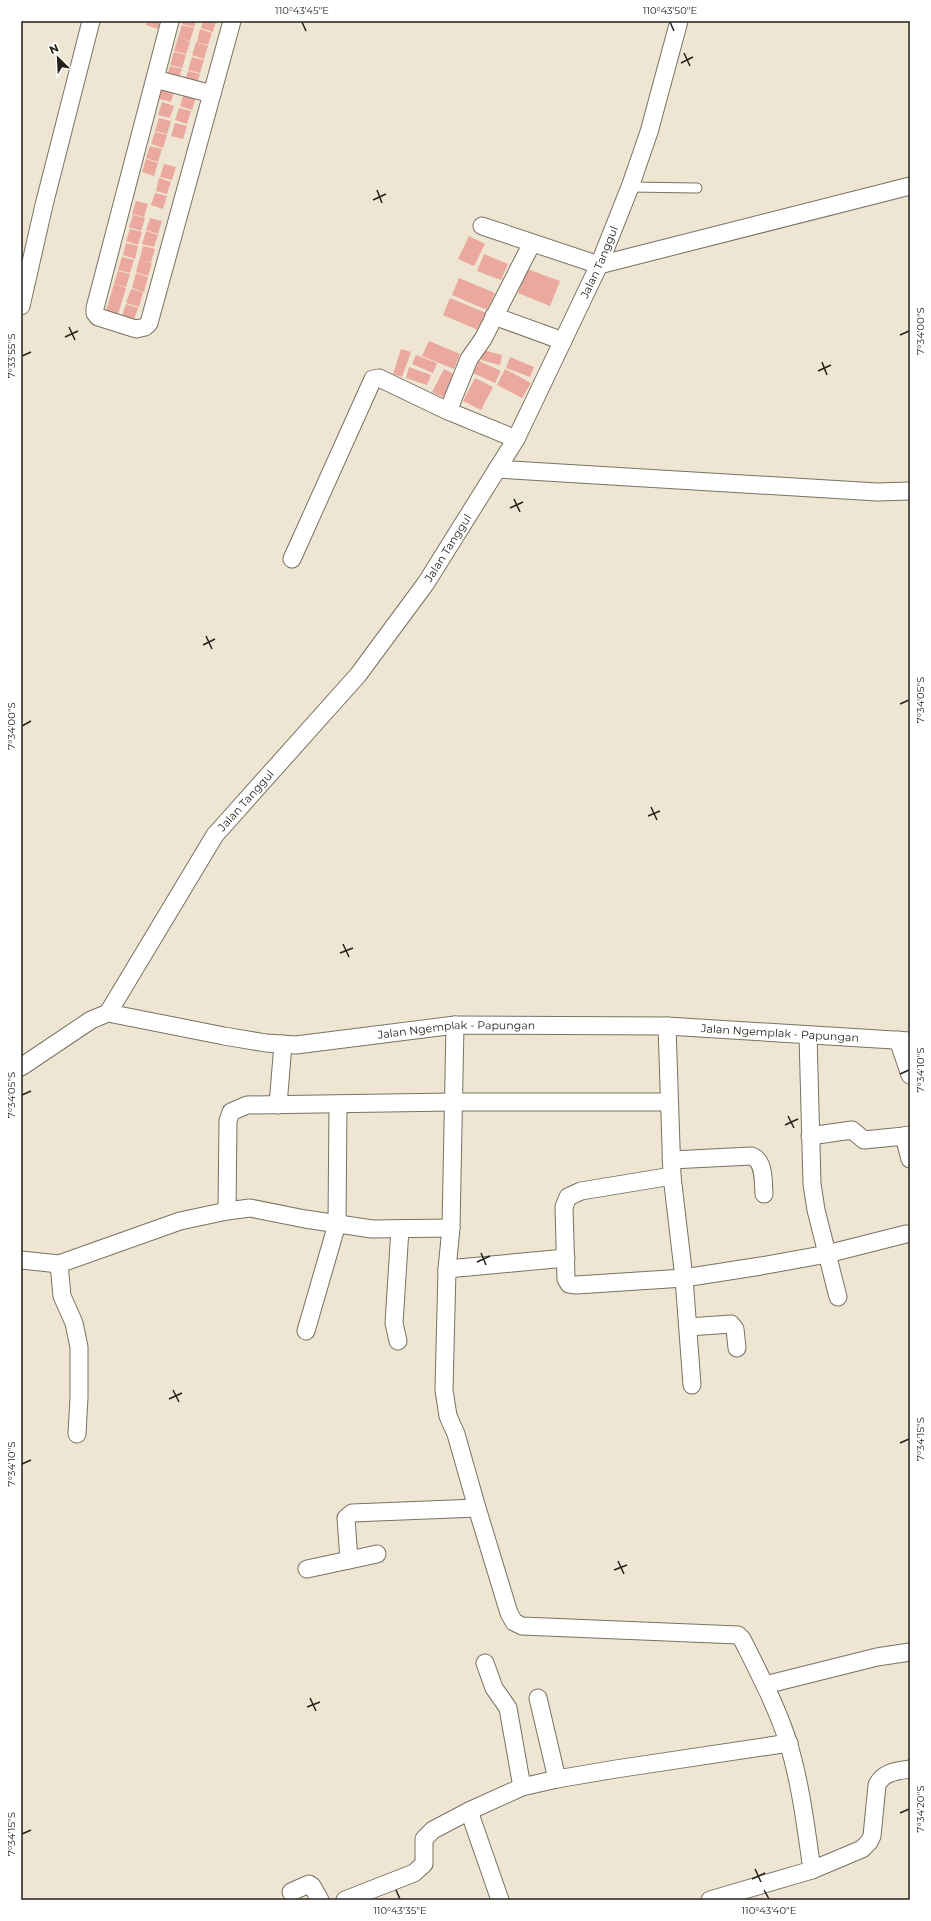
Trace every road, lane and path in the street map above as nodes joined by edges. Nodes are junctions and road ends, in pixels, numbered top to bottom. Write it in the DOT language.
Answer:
graph roads {
  1 [pos="91,21"];
  2 [pos="170,21"];
  3 [pos="232,21"];
  4 [pos="679,21"];
  5 [pos="155,79"];
  6 [pos="212,94"];
  7 [pos="910,186"];
  8 [pos="630,187"];
  9 [pos="697,188"];
  10 [pos="482,226"];
  11 [pos="532,243"];
  12 [pos="599,265"];
  13 [pos="21,306"];
  14 [pos="494,316"];
  15 [pos="563,341"];
  16 [pos="448,411"];
  17 [pos="516,439"];
  18 [pos="497,469"];
  19 [pos="910,491"];
  20 [pos="292,559"];
  21 [pos="108,1013"];
  22 [pos="455,1025"];
  23 [pos="667,1026"];
  24 [pos="808,1035"];
  25 [pos="904,1041"];
  26 [pos="283,1044"];
  27 [pos="21,1067"];
  28 [pos="910,1075"];
  29 [pos="453,1102"];
  30 [pos="670,1102"];
  31 [pos="278,1104"];
  32 [pos="338,1104"];
  33 [pos="907,1135"];
  34 [pos="810,1136"];
  35 [pos="910,1159"];
  36 [pos="672,1168"];
  37 [pos="764,1194"];
  38 [pos="227,1211"];
  39 [pos="337,1224"];
  40 [pos="400,1228"];
  41 [pos="450,1228"];
  42 [pos="906,1234"];
  43 [pos="827,1254"];
  44 [pos="566,1258"];
  45 [pos="21,1260"];
  46 [pos="59,1264"];
  47 [pos="447,1269"];
  48 [pos="684,1278"];
  49 [pos="838,1297"];
  50 [pos="688,1327"];
  51 [pos="306,1331"];
  52 [pos="398,1341"];
  53 [pos="737,1348"];
  54 [pos="692,1385"];
  55 [pos="77,1434"];
  56 [pos="477,1508"];
  57 [pos="377,1554"];
  58 [pos="349,1560"];
  59 [pos="307,1569"];
  60 [pos="910,1652"];
  61 [pos="485,1662"];
  62 [pos="764,1685"];
  63 [pos="538,1698"];
  64 [pos="788,1744"];
  65 [pos="910,1769"];
  66 [pos="557,1779"];
  67 [pos="522,1787"];
  68 [pos="468,1811"];
  69 [pos="812,1870"];
  70 [pos="291,1892"];
  71 [pos="320,1900"];
  72 [pos="345,1900"];
  73 [pos="500,1900"];
  74 [pos="710,1900"];
  1 -- 13 [label="street"];
  2 -- 5 [label="street"];
  3 -- 6 [label="street"];
  4 -- 8 [label="street, Jalan Tanggul"];
  5 -- 6 [label="street"];
  5 -- 6 [label="street"];
  7 -- 12 [label="street"];
  8 -- 9 [label="lane"];
  8 -- 12 [label="street, Jalan Tanggul"];
  10 -- 11 [label="street"];
  11 -- 12 [label="street"];
  11 -- 14 [label="street"];
  12 -- 15 [label="street, Jalan Tanggul"];
  14 -- 15 [label="street"];
  14 -- 16 [label="street"];
  15 -- 17 [label="street, Jalan Tanggul"];
  16 -- 17 [label="street"];
  16 -- 20 [label="street"];
  17 -- 18 [label="street, Jalan Tanggul"];
  18 -- 19 [label="street"];
  18 -- 21 [label="street, Jalan Tanggul"];
  21 -- 26 [label="street, Jalan Ngemplak - Papungan"];
  21 -- 27 [label="street"];
  22 -- 23 [label="street, Jalan Ngemplak - Papungan"];
  22 -- 26 [label="street, Jalan Ngemplak - Papungan"];
  22 -- 29 [label="street"];
  23 -- 24 [label="street, Jalan Ngemplak - Papungan"];
  23 -- 30 [label="street"];
  24 -- 25 [label="street, Jalan Ngemplak - Papungan"];
  24 -- 34 [label="street"];
  25 -- 28 [label="street"];
  26 -- 31 [label="street"];
  29 -- 30 [label="street"];
  29 -- 32 [label="street"];
  29 -- 41 [label="street"];
  30 -- 36 [label="street"];
  31 -- 32 [label="street"];
  31 -- 38 [label="street"];
  32 -- 39 [label="street"];
  33 -- 34 [label="street"];
  33 -- 35 [label="street"];
  34 -- 43 [label="street"];
  36 -- 37 [label="street"];
  36 -- 44 [label="street"];
  36 -- 48 [label="street"];
  38 -- 39 [label="street"];
  38 -- 46 [label="street"];
  39 -- 40 [label="street"];
  39 -- 51 [label="street"];
  40 -- 41 [label="street"];
  40 -- 52 [label="street"];
  41 -- 47 [label="street"];
  42 -- 43 [label="street"];
  43 -- 48 [label="street"];
  43 -- 49 [label="street"];
  44 -- 47 [label="street"];
  44 -- 48 [label="street"];
  45 -- 46 [label="street"];
  46 -- 55 [label="street"];
  47 -- 56 [label="street"];
  48 -- 50 [label="street"];
  50 -- 53 [label="street"];
  50 -- 54 [label="street"];
  56 -- 58 [label="street"];
  56 -- 62 [label="street"];
  57 -- 58 [label="street"];
  58 -- 59 [label="street"];
  60 -- 62 [label="street"];
  61 -- 67 [label="street"];
  62 -- 64 [label="street"];
  63 -- 66 [label="street"];
  64 -- 66 [label="street"];
  64 -- 69 [label="street"];
  65 -- 69 [label="street"];
  66 -- 67 [label="street"];
  67 -- 68 [label="street"];
  68 -- 72 [label="street"];
  68 -- 73 [label="street"];
  69 -- 74 [label="street"];
  70 -- 71 [label="street"];
}
